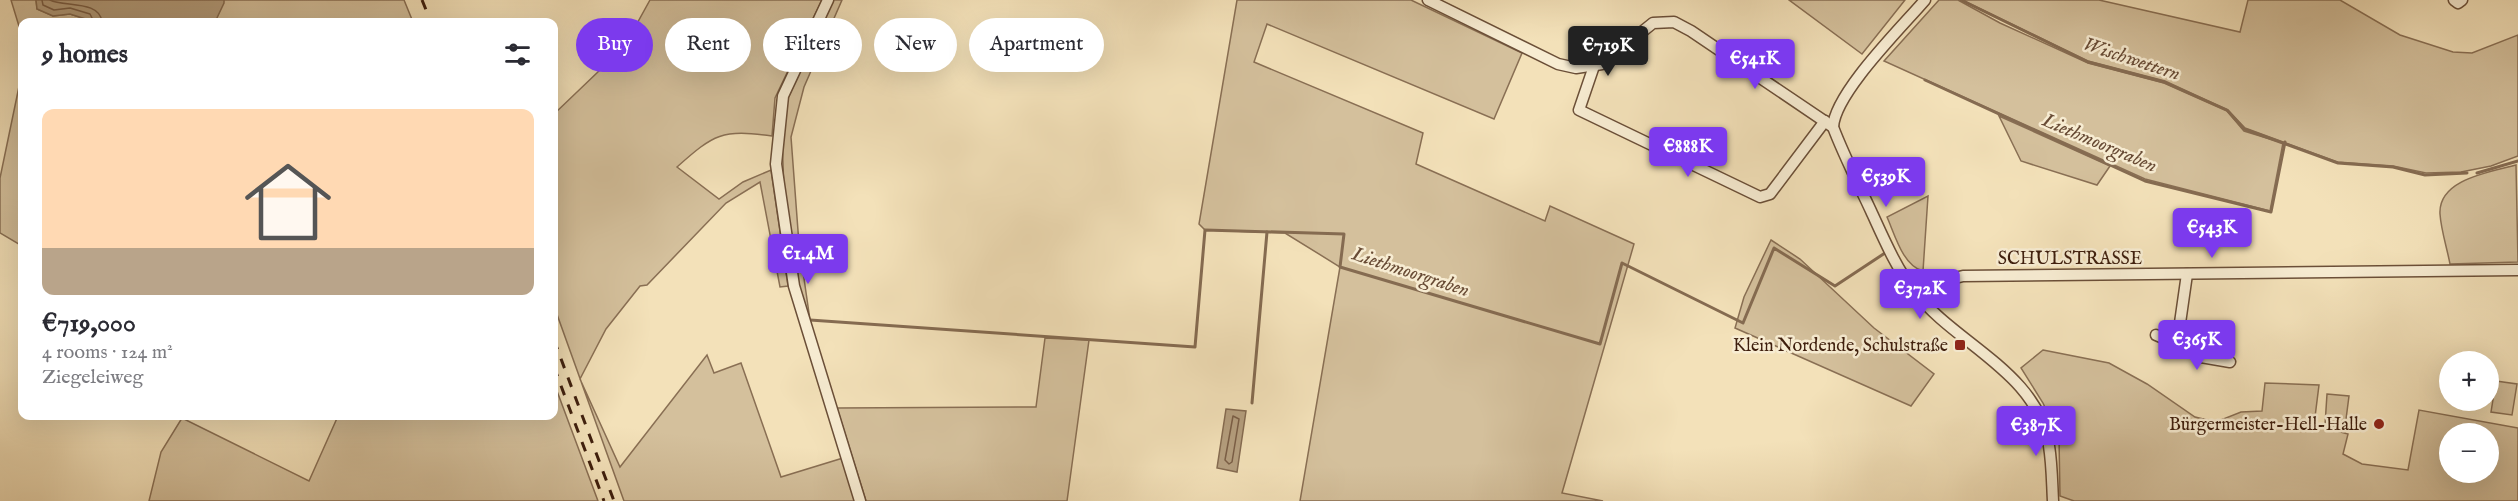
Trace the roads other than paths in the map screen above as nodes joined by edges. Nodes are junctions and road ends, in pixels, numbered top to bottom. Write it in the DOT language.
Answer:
graph roads {
  1 [pos="828,0"];
  2 [pos="1428,0"];
  3 [pos="1925,0"];
  4 [pos="2454,0"];
  5 [pos="2462,0"];
  6 [pos="1594,66"];
  7 [pos="1829,124"];
  8 [pos="2518,270"];
  9 [pos="2187,274"];
  10 [pos="1912,289"];
  11 [pos="2156,335"];
  12 [pos="2177,344"];
  13 [pos="2230,362"];
  14 [pos="860,501"];
  15 [pos="2053,501"];
  1 -- 14 [label="street"];
  2 -- 6 [label="street"];
  3 -- 7 [label="street"];
  4 -- 5 [label="street"];
  6 -- 7 [label="street"];
  6 -- 7 [label="street"];
  7 -- 10 [label="street"];
  8 -- 9 [label="street, SCHULSTRASSE"];
  9 -- 10 [label="street, SCHULSTRASSE"];
  9 -- 12 [label="street"];
  10 -- 15 [label="street"];
  11 -- 12 [label="street"];
  12 -- 13 [label="street"];
}
